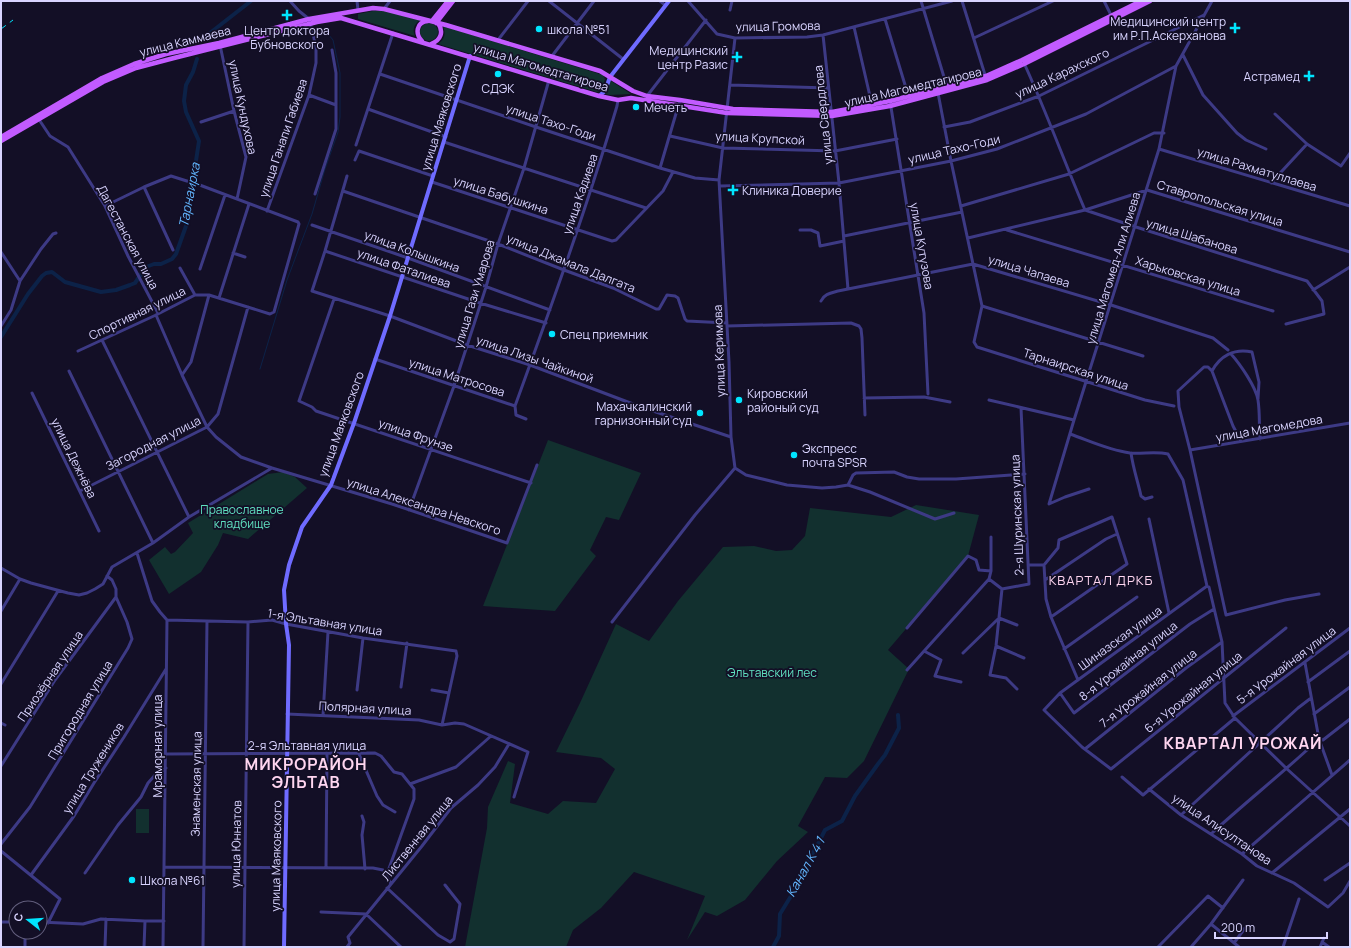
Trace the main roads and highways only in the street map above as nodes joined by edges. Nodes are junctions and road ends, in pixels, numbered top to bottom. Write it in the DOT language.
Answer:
graph roads {
  1 [pos="448,1"];
  2 [pos="453,1"];
  3 [pos="1141,1"];
  4 [pos="1150,1"];
  5 [pos="341,16"];
  6 [pos="1112,17"];
  7 [pos="434,22"];
  8 [pos="422,41"];
  9 [pos="431,44"];
  10 [pos="680,102"];
  11 [pos="38,118"];
  12 [pos="1,137"];
  13 [pos="1,141"];
  1 -- 7 [label="main road"];
  2 -- 7 [label="main road"];
  3 -- 6 [label="main road, улица Магомедтагирова"];
  4 -- 6 [label="main road, улица Магомедтагирова"];
  5 -- 7 [label="main road, улица Магомедтагирова"];
  5 -- 8 [label="main road"];
  5 -- 11 [label="main road, улица Каммаева"];
  6 -- 10 [label="main road, улица Магомедтагирова"];
  7 -- 8 [label="main road"];
  7 -- 9 [label="main road"];
  7 -- 10 [label="main road, улица Магомедтагирова"];
  8 -- 9 [label="main road"];
  9 -- 10 [label="main road, улица Магомедтагирова"];
  11 -- 12 [label="main road, улица Каммаева"];
  11 -- 13 [label="main road, улица Каммаева"];
}
